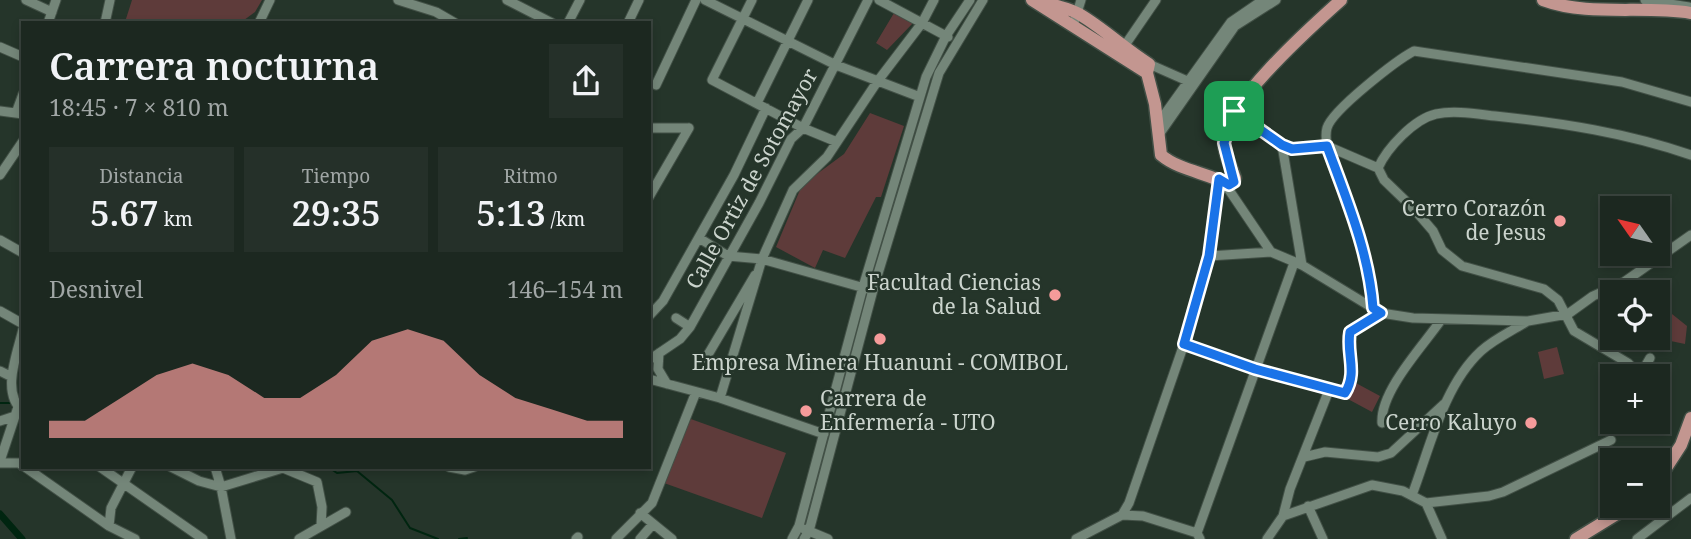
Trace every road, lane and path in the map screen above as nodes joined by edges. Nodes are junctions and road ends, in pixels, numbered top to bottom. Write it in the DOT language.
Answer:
graph roads {
  1 [pos="26,0"];
  2 [pos="56,0"];
  3 [pos="110,0"];
  4 [pos="270,0"];
  5 [pos="277,0"];
  6 [pos="398,0"];
  7 [pos="507,0"];
  8 [pos="580,0"];
  9 [pos="639,0"];
  10 [pos="696,0"];
  11 [pos="705,0"];
  12 [pos="752,0"];
  13 [pos="808,0"];
  14 [pos="868,0"];
  15 [pos="879,0"];
  16 [pos="934,0"];
  17 [pos="982,0"];
  18 [pos="1032,0"];
  19 [pos="1081,0"];
  20 [pos="1156,0"];
  21 [pos="1263,0"];
  22 [pos="1276,0"];
  23 [pos="1341,0"];
  24 [pos="1543,0"];
  25 [pos="968,1"];
  26 [pos="1649,1"];
  27 [pos="519,3"];
  28 [pos="1050,4"];
  29 [pos="1691,7"];
  30 [pos="51,12"];
  31 [pos="1691,13"];
  32 [pos="1079,14"];
  33 [pos="742,18"];
  34 [pos="49,21"];
  35 [pos="105,21"];
  36 [pos="260,21"];
  37 [pos="267,21"];
  38 [pos="452,21"];
  39 [pos="549,21"];
  40 [pos="569,21"];
  41 [pos="629,21"];
  42 [pos="922,23"];
  43 [pos="1073,26"];
  44 [pos="946,36"];
  45 [pos="788,41"];
  46 [pos="957,41"];
  47 [pos="0,47"];
  48 [pos="1121,52"];
  49 [pos="21,56"];
  50 [pos="836,65"];
  51 [pos="1148,69"];
  52 [pos="877,82"];
  53 [pos="1192,83"];
  54 [pos="656,85"];
  55 [pos="920,97"];
  56 [pos="1691,102"];
  57 [pos="757,103"];
  58 [pos="766,108"];
  59 [pos="0,111"];
  60 [pos="1234,111"];
  61 [pos="20,113"];
  62 [pos="651,128"];
  63 [pos="803,128"];
  64 [pos="1157,132"];
  65 [pos="837,142"];
  66 [pos="21,144"];
  67 [pos="1282,145"];
  68 [pos="1327,146"];
  69 [pos="1691,155"];
  70 [pos="1378,168"];
  71 [pos="0,175"];
  72 [pos="654,179"];
  73 [pos="1226,180"];
  74 [pos="1691,235"];
  75 [pos="699,238"];
  76 [pos="0,240"];
  77 [pos="21,252"];
  78 [pos="1271,252"];
  79 [pos="729,256"];
  80 [pos="1209,256"];
  81 [pos="762,260"];
  82 [pos="1298,264"];
  83 [pos="758,271"];
  84 [pos="868,288"];
  85 [pos="0,311"];
  86 [pos="1377,311"];
  87 [pos="651,314"];
  88 [pos="1565,315"];
  89 [pos="676,318"];
  90 [pos="1441,320"];
  91 [pos="1528,321"];
  92 [pos="21,325"];
  93 [pos="690,327"];
  94 [pos="21,335"];
  95 [pos="1184,344"];
  96 [pos="659,353"];
  97 [pos="706,358"];
  98 [pos="1650,358"];
  99 [pos="651,359"];
  100 [pos="1255,369"];
  101 [pos="0,371"];
  102 [pos="12,377"];
  103 [pos="651,380"];
  104 [pos="667,384"];
  105 [pos="1329,390"];
  106 [pos="696,391"];
  107 [pos="720,398"];
  108 [pos="1448,400"];
  109 [pos="18,411"];
  110 [pos="835,413"];
  111 [pos="1691,418"];
  112 [pos="0,421"];
  113 [pos="1382,423"];
  114 [pos="11,427"];
  115 [pos="0,431"];
  116 [pos="824,434"];
  117 [pos="1611,440"];
  118 [pos="1304,457"];
  119 [pos="0,462"];
  120 [pos="1670,462"];
  121 [pos="21,465"];
  122 [pos="27,469"];
  123 [pos="103,469"];
  124 [pos="131,469"];
  125 [pos="175,469"];
  126 [pos="216,469"];
  127 [pos="124,481"];
  128 [pos="221,487"];
  129 [pos="1412,495"];
  130 [pos="1691,498"];
  131 [pos="1426,503"];
  132 [pos="1308,506"];
  133 [pos="346,512"];
  134 [pos="640,513"];
  135 [pos="1122,515"];
  136 [pos="1283,516"];
  137 [pos="1610,518"];
  138 [pos="653,524"];
  139 [pos="109,526"];
  140 [pos="799,526"];
  141 [pos="316,532"];
  142 [pos="806,535"];
  143 [pos="1198,536"];
  144 [pos="135,539"];
  145 [pos="203,539"];
  146 [pos="231,539"];
  147 [pos="299,539"];
  148 [pos="616,539"];
  149 [pos="640,539"];
  150 [pos="672,539"];
  151 [pos="793,539"];
  152 [pos="828,539"];
  153 [pos="1076,539"];
  154 [pos="1267,539"];
  155 [pos="1323,539"];
  156 [pos="1442,539"];
  157 [pos="1576,539"];
  158 [pos="1637,539"];
  1 -- 30 [label="street"];
  2 -- 30 [label="street"];
  3 -- 35 [label="street"];
  4 -- 36 [label="street"];
  5 -- 37 [label="street"];
  6 -- 38 [label="street"];
  7 -- 27 [label="street"];
  8 -- 40 [label="street"];
  9 -- 41 [label="street"];
  10 -- 54 [label="street"];
  11 -- 33 [label="street"];
  12 -- 33 [label="street"];
  13 -- 45 [label="street"];
  14 -- 50 [label="street, Calle Ortiz de Sotomayor"];
  15 -- 42 [label="street"];
  16 -- 42 [label="street"];
  17 -- 46 [label="street"];
  18 -- 28 [label="main road"];
  19 -- 32 [label="street"];
  20 -- 48 [label="street"];
  21 -- 53 [label="street"];
  22 -- 53 [label="street"];
  23 -- 60 [label="main road"];
  24 -- 31 [label="main road"];
  25 -- 44 [label="street"];
  26 -- 29 [label="street"];
  27 -- 39 [label="street"];
  28 -- 32 [label="main road"];
  28 -- 43 [label="main road"];
  30 -- 34 [label="street"];
  32 -- 43 [label="street"];
  32 -- 48 [label="main road"];
  33 -- 45 [label="street"];
  33 -- 57 [label="street"];
  42 -- 44 [label="street"];
  42 -- 52 [label="street"];
  43 -- 48 [label="main road"];
  44 -- 46 [label="street"];
  44 -- 55 [label="street"];
  45 -- 50 [label="street"];
  45 -- 57 [label="street"];
  46 -- 84 [label="street"];
  47 -- 49 [label="street"];
  48 -- 51 [label="main road"];
  50 -- 52 [label="street"];
  50 -- 63 [label="street, Calle Ortiz de Sotomayor"];
  51 -- 53 [label="street"];
  51 -- 64 [label="main road"];
  52 -- 55 [label="street"];
  52 -- 65 [label="street"];
  53 -- 64 [label="street"];
  55 -- 84 [label="street"];
  56 -- 68 [label="street"];
  57 -- 58 [label="street"];
  58 -- 63 [label="street"];
  58 -- 75 [label="street"];
  59 -- 61 [label="street"];
  60 -- 67 [label="street"];
  60 -- 73 [label="main road"];
  62 -- 72 [label="street"];
  63 -- 65 [label="street"];
  63 -- 79 [label="street, Calle Ortiz de Sotomayor"];
  64 -- 73 [label="main road"];
  65 -- 81 [label="street"];
  66 -- 71 [label="street"];
  67 -- 68 [label="street"];
  67 -- 82 [label="street"];
  68 -- 70 [label="street"];
  68 -- 86 [label="street"];
  69 -- 70 [label="street"];
  70 -- 88 [label="street"];
  73 -- 78 [label="street"];
  73 -- 80 [label="street"];
  74 -- 88 [label="street"];
  75 -- 79 [label="street"];
  75 -- 87 [label="street"];
  76 -- 77 [label="street"];
  78 -- 80 [label="street"];
  78 -- 82 [label="street"];
  79 -- 81 [label="street"];
  79 -- 93 [label="street, Calle Ortiz de Sotomayor"];
  80 -- 95 [label="street"];
  81 -- 83 [label="street"];
  81 -- 84 [label="street"];
  82 -- 86 [label="street"];
  82 -- 100 [label="street"];
  83 -- 97 [label="street"];
  83 -- 107 [label="street"];
  84 -- 110 [label="street"];
  85 -- 92 [label="street"];
  86 -- 90 [label="street"];
  86 -- 105 [label="street"];
  88 -- 91 [label="street"];
  88 -- 98 [label="street"];
  89 -- 93 [label="street"];
  90 -- 91 [label="street"];
  90 -- 113 [label="street"];
  91 -- 108 [label="street"];
  93 -- 96 [label="street, Calle Ortiz de Sotomayor"];
  94 -- 102 [label="street"];
  95 -- 100 [label="street"];
  95 -- 135 [label="street"];
  96 -- 99 [label="street, Calle Ortiz de Sotomayor"];
  96 -- 104 [label="street"];
  100 -- 105 [label="street"];
  100 -- 143 [label="street"];
  101 -- 102 [label="street"];
  102 -- 109 [label="street"];
  103 -- 104 [label="street"];
  104 -- 106 [label="street"];
  105 -- 118 [label="street"];
  106 -- 107 [label="street"];
  106 -- 134 [label="street"];
  107 -- 116 [label="street"];
  108 -- 118 [label="street"];
  108 -- 129 [label="street"];
  109 -- 112 [label="street"];
  109 -- 114 [label="street"];
  110 -- 116 [label="street"];
  110 -- 142 [label="street"];
  111 -- 120 [label="main road"];
  114 -- 115 [label="street"];
  114 -- 119 [label="street"];
  116 -- 140 [label="street"];
  117 -- 131 [label="street"];
  118 -- 136 [label="street"];
  119 -- 121 [label="street"];
  122 -- 139 [label="street"];
  123 -- 127 [label="street"];
  124 -- 127 [label="street"];
  125 -- 128 [label="street"];
  126 -- 128 [label="street"];
  127 -- 139 [label="street"];
  127 -- 145 [label="street"];
  128 -- 141 [label="street"];
  128 -- 146 [label="street"];
  129 -- 131 [label="street"];
  129 -- 132 [label="street"];
  130 -- 158 [label="street"];
  131 -- 156 [label="street"];
  132 -- 136 [label="street"];
  132 -- 155 [label="street"];
  133 -- 141 [label="street"];
  134 -- 138 [label="street"];
  134 -- 148 [label="street"];
  135 -- 143 [label="street"];
  135 -- 153 [label="street"];
  136 -- 154 [label="street"];
  137 -- 157 [label="main road"];
  138 -- 149 [label="street"];
  138 -- 150 [label="street"];
  139 -- 144 [label="street"];
  140 -- 142 [label="street"];
  140 -- 151 [label="street"];
  141 -- 147 [label="street"];
  142 -- 152 [label="street"];
}
